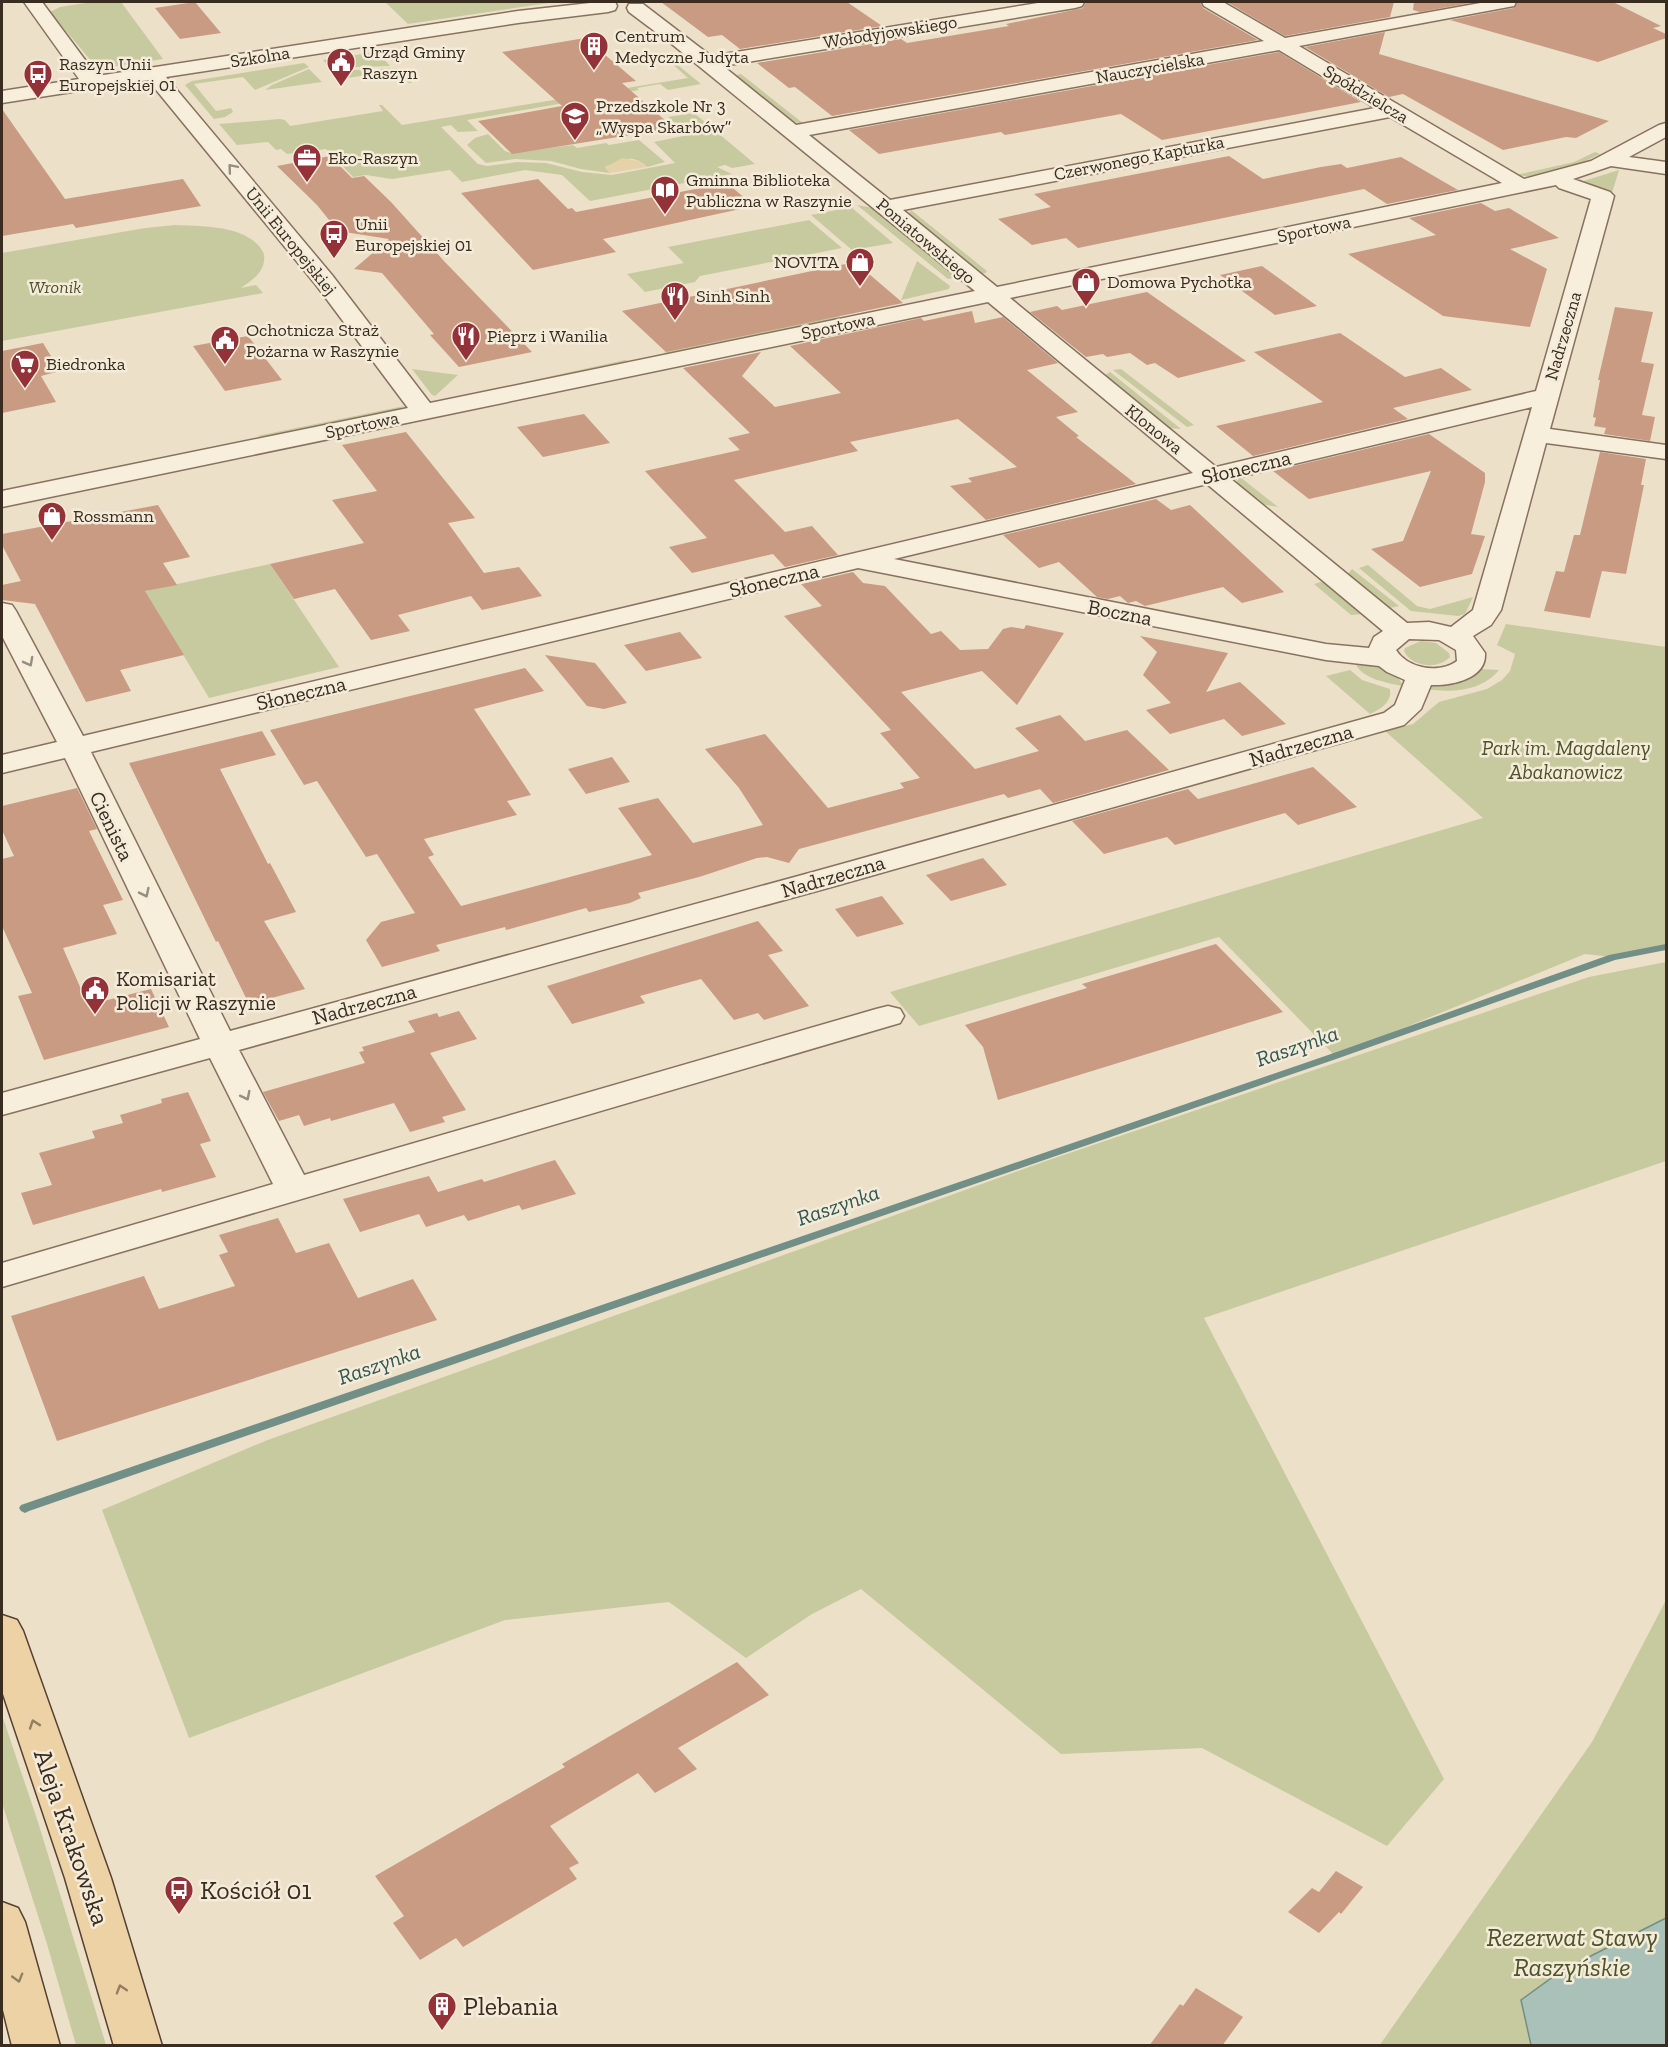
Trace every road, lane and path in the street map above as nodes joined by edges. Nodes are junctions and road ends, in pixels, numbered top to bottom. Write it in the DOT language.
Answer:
graph roads {
  1 [pos="33,2"];
  2 [pos="1075,2"];
  3 [pos="1211,2"];
  4 [pos="1507,2"];
  5 [pos="602,3"];
  6 [pos="643,5"];
  7 [pos="1283,44"];
  8 [pos="705,63"];
  9 [pos="153,74"];
  10 [pos="92,83"];
  11 [pos="2,97"];
  12 [pos="1394,110"];
  13 [pos="1666,129"];
  14 [pos="791,132"];
  15 [pos="1609,160"];
  16 [pos="1666,168"];
  17 [pos="1566,184"];
  18 [pos="1521,186"];
  19 [pos="885,207"];
  20 [pos="990,294"];
  21 [pos="1546,396"];
  22 [pos="424,412"];
  23 [pos="1535,434"];
  24 [pos="1666,452"];
  25 [pos="1212,476"];
  26 [pos="2,499"];
  27 [pos="856,560"];
  28 [pos="2,611"];
  29 [pos="1401,633"];
  30 [pos="1454,637"];
  31 [pos="1385,658"];
  32 [pos="1421,675"];
  33 [pos="74,747"];
  34 [pos="2,764"];
  35 [pos="888,1016"];
  36 [pos="220,1044"];
  37 [pos="2,1104"];
  38 [pos="294,1190"];
  39 [pos="2,1275"];
  40 [pos="2,1631"];
  41 [pos="2,1922"];
  42 [pos="36,2046"];
  43 [pos="138,2046"];
  1 -- 10 [label="street"];
  2 -- 8 [label="street, Wołodyjowskiego"];
  3 -- 7 [label="street, Spółdzielcza"];
  4 -- 7 [label="street, Nauczycielska"];
  5 -- 6 [label="street, Szkolna"];
  5 -- 9 [label="street, Szkolna"];
  6 -- 8 [label="street, Poniatowskiego"];
  7 -- 12 [label="street, Spółdzielcza"];
  7 -- 14 [label="street, Nauczycielska"];
  8 -- 14 [label="street, Poniatowskiego"];
  9 -- 10 [label="street, Szkolna"];
  22 -- 9 [label="street, Unii Europejskiej, one-way"];
  10 -- 11 [label="street, Szkolna"];
  12 -- 18 [label="street, Spółdzielcza"];
  12 -- 19 [label="street, Czerwonego Kapturka"];
  13 -- 15 [label="street, Sportowa"];
  14 -- 19 [label="street, Poniatowskiego"];
  15 -- 16 [label="street"];
  15 -- 18 [label="street, Sportowa"];
  17 -- 21 [label="street, Nadrzeczna"];
  18 -- 20 [label="street, Sportowa"];
  19 -- 20 [label="street, Poniatowskiego"];
  20 -- 22 [label="street, Sportowa"];
  20 -- 25 [label="street, Klonowa"];
  21 -- 23 [label="street, Nadrzeczna"];
  21 -- 25 [label="street, Słoneczna"];
  22 -- 26 [label="street, Sportowa"];
  23 -- 24 [label="street"];
  23 -- 30 [label="street, Nadrzeczna"];
  25 -- 27 [label="street, Słoneczna"];
  25 -- 29 [label="street, Klonowa"];
  27 -- 31 [label="street, Boczna"];
  27 -- 33 [label="street, Słoneczna"];
  28 -- 33 [label="street, Cienista, one-way"];
  29 -- 30 [label="street"];
  29 -- 31 [label="street"];
  30 -- 32 [label="street"];
  31 -- 32 [label="street"];
  32 -- 36 [label="street, Nadrzeczna"];
  33 -- 34 [label="street, Słoneczna"];
  33 -- 36 [label="street, Cienista, one-way"];
  35 -- 38 [label="street"];
  36 -- 37 [label="street, Nadrzeczna"];
  36 -- 38 [label="street, one-way"];
  38 -- 39 [label="street"];
  43 -- 40 [label="main road, Aleja Krakowska, one-way"];
  41 -- 42 [label="main road, one-way"];
}
